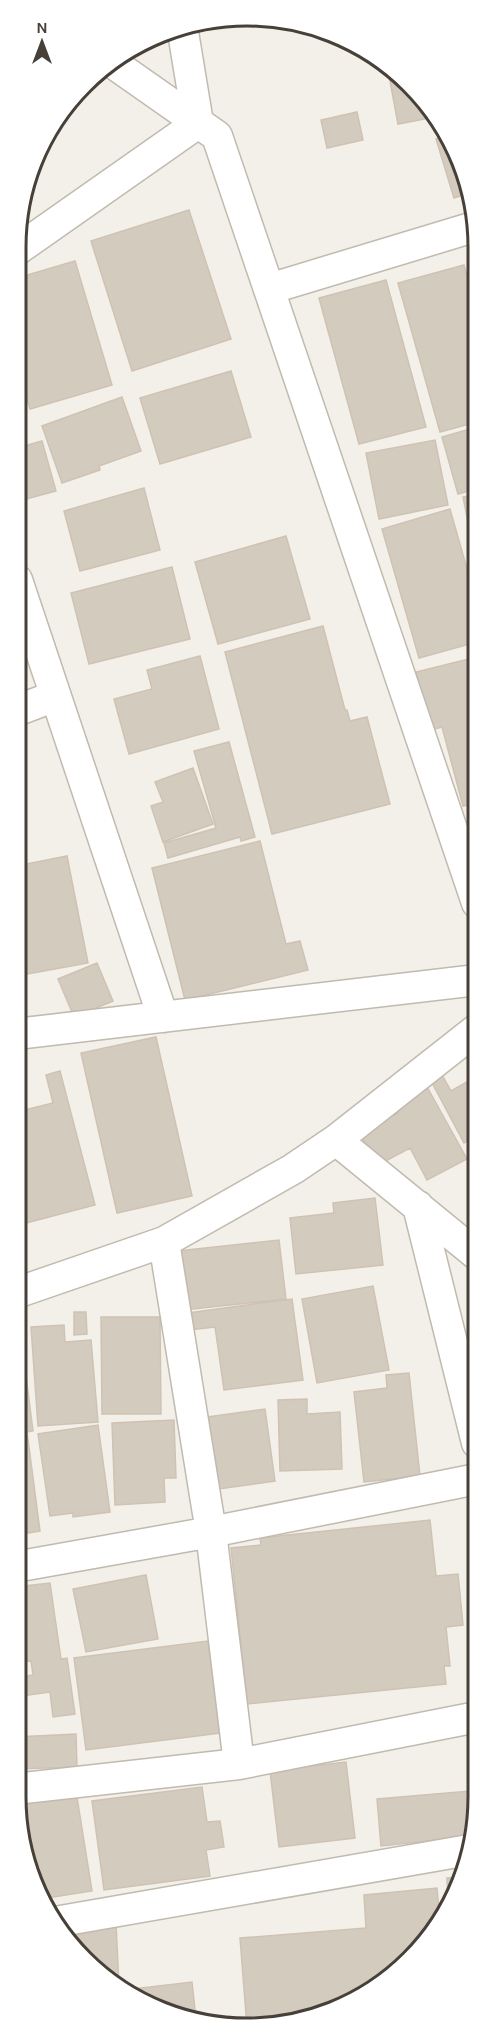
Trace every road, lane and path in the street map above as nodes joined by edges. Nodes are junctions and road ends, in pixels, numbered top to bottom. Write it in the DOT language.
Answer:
graph roads {
  1 [pos="183,35"];
  2 [pos="118,67"];
  3 [pos="198,123"];
  4 [pos="468,228"];
  5 [pos="26,244"];
  6 [pos="269,289"];
  7 [pos="26,610"];
  8 [pos="55,696"];
  9 [pos="26,707"];
  10 [pos="468,876"];
  11 [pos="468,981"];
  12 [pos="163,1017"];
  13 [pos="26,1033"];
  14 [pos="468,1036"];
  15 [pos="336,1140"];
  16 [pos="418,1206"];
  17 [pos="164,1242"];
  18 [pos="468,1248"];
  19 [pos="26,1290"];
  20 [pos="468,1407"];
  21 [pos="468,1481"];
  22 [pos="211,1533"];
  23 [pos="26,1565"];
  24 [pos="468,1719"];
  25 [pos="239,1764"];
  26 [pos="26,1788"];
  27 [pos="462,1851"];
  28 [pos="63,1921"];
  1 -- 3 [label="street"];
  2 -- 3 [label="street"];
  3 -- 5 [label="street"];
  3 -- 6 [label="street"];
  4 -- 6 [label="street"];
  6 -- 10 [label="street"];
  7 -- 8 [label="street"];
  8 -- 9 [label="street"];
  8 -- 12 [label="street"];
  11 -- 12 [label="street"];
  12 -- 13 [label="street"];
  14 -- 15 [label="street"];
  15 -- 16 [label="street"];
  15 -- 17 [label="street"];
  16 -- 18 [label="street"];
  16 -- 20 [label="street"];
  17 -- 19 [label="street"];
  17 -- 22 [label="street"];
  21 -- 22 [label="street"];
  22 -- 23 [label="street"];
  22 -- 25 [label="street"];
  24 -- 25 [label="street"];
  25 -- 26 [label="street"];
  27 -- 28 [label="street"];
}
